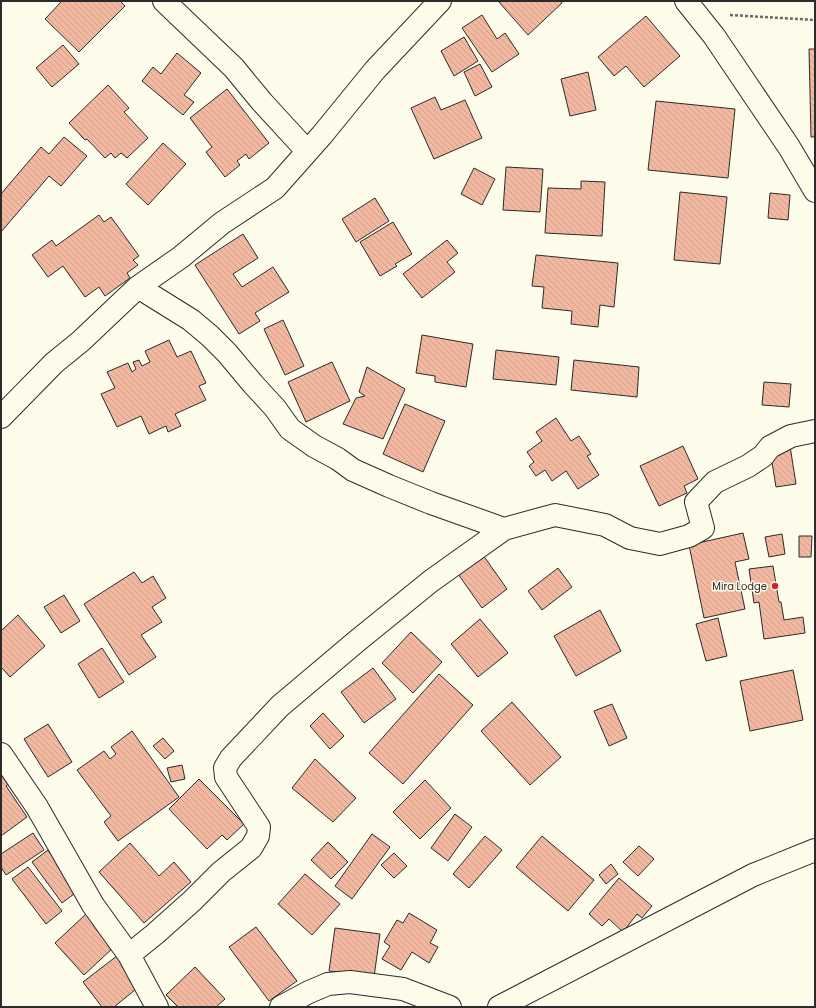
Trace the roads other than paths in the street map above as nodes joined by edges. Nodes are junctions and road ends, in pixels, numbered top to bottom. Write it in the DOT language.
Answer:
graph roads {
  1 [pos="164,1"];
  2 [pos="440,1"];
  3 [pos="691,7"];
  4 [pos="307,152"];
  5 [pos="815,191"];
  6 [pos="138,287"];
  7 [pos="1,417"];
  8 [pos="815,431"];
  9 [pos="504,529"];
  10 [pos="1,754"];
  11 [pos="815,850"];
  12 [pos="129,955"];
  13 [pos="157,1007"];
  14 [pos="281,1007"];
  15 [pos="450,1007"];
  16 [pos="499,1007"];
  1 -- 4 [label="street"];
  2 -- 4 [label="street"];
  3 -- 5 [label="street"];
  4 -- 6 [label="street"];
  6 -- 7 [label="street"];
  6 -- 9 [label="street"];
  8 -- 9 [label="street"];
  9 -- 12 [label="street"];
  10 -- 12 [label="street"];
  11 -- 16 [label="street"];
  12 -- 13 [label="street"];
  14 -- 15 [label="street"];
}
